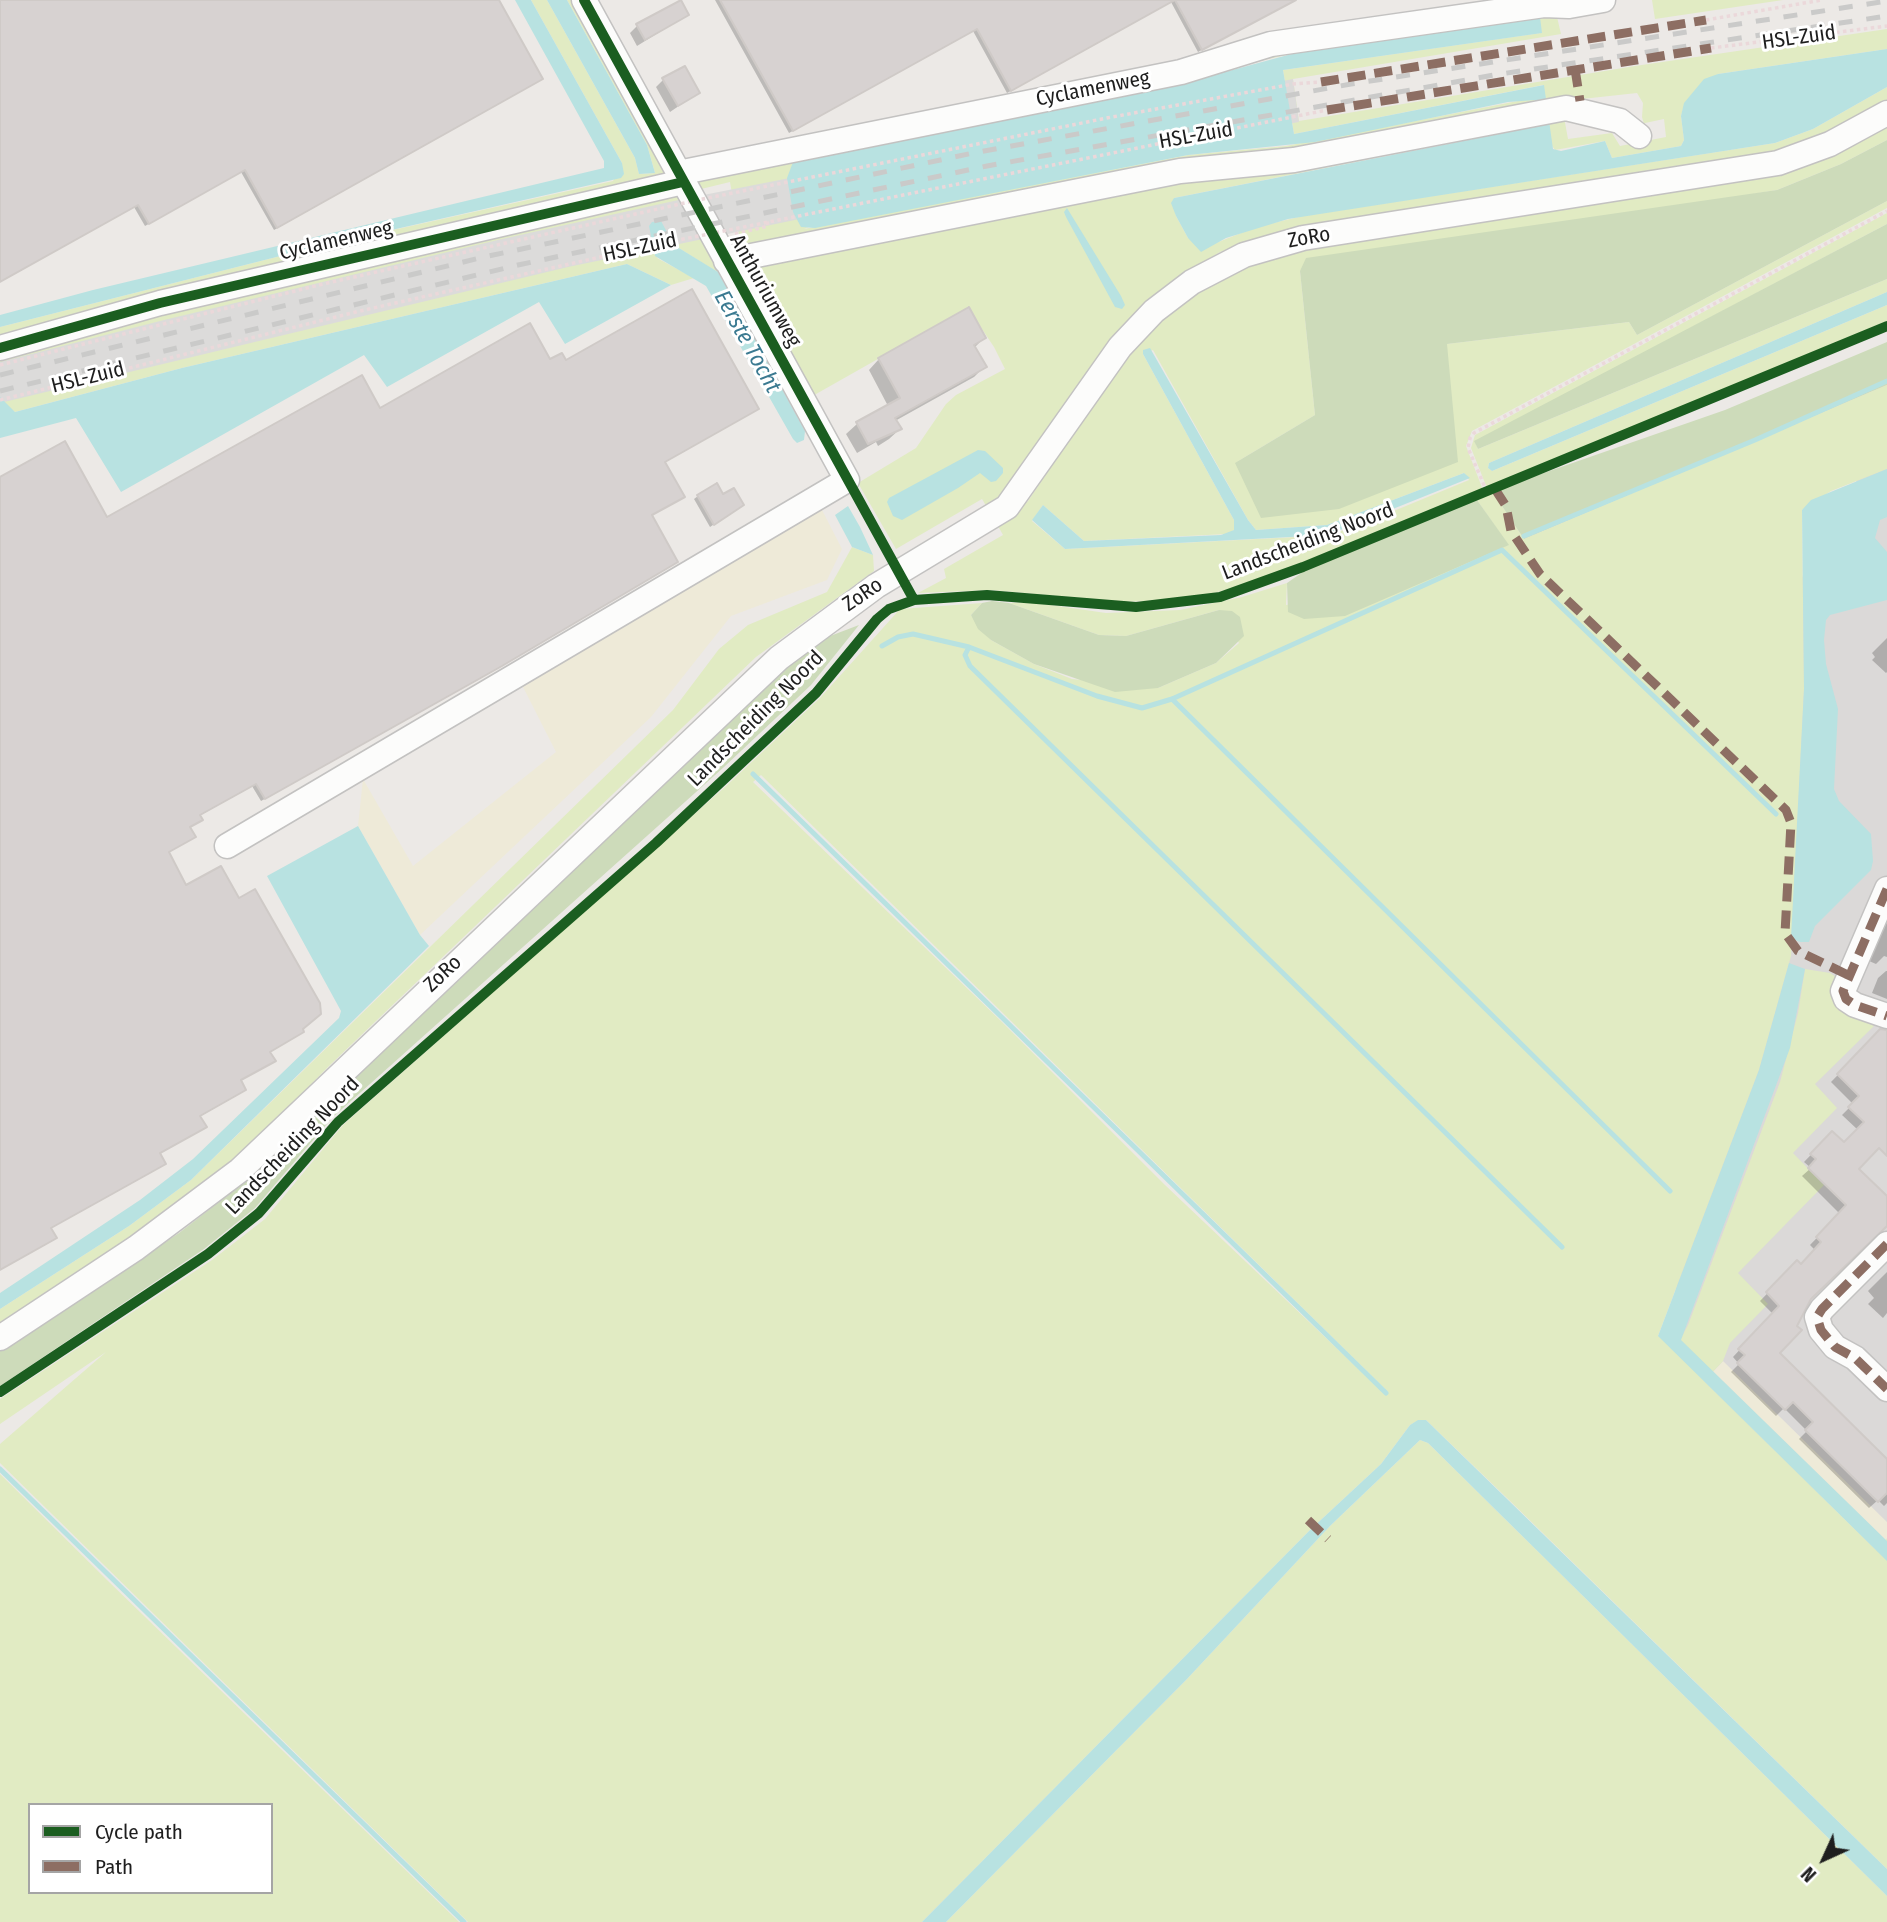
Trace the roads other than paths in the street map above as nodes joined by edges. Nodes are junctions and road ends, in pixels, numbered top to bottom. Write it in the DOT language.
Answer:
graph roads {
  1 [pos="584,0"];
  2 [pos="1603,0"];
  3 [pos="1887,113"];
  4 [pos="1639,136"];
  5 [pos="681,177"];
  6 [pos="726,261"];
  7 [pos="0,348"];
  8 [pos="227,846"];
  9 [pos="1887,889"];
  10 [pos="1887,1016"];
  11 [pos="1887,1244"];
  12 [pos="0,1338"];
  13 [pos="1887,1390"];
  1 -- 5 [label="street, Anthuriumweg"];
  2 -- 5 [label="street, Cyclamenweg"];
  3 -- 12 [label="street, ZoRo"];
  4 -- 6 [label="street"];
  5 -- 6 [label="street, Anthuriumweg"];
  5 -- 7 [label="street, Cyclamenweg"];
  6 -- 8 [label="street, Anthuriumweg"];
  9 -- 10 [label="street"];
  11 -- 13 [label="street"];
}
